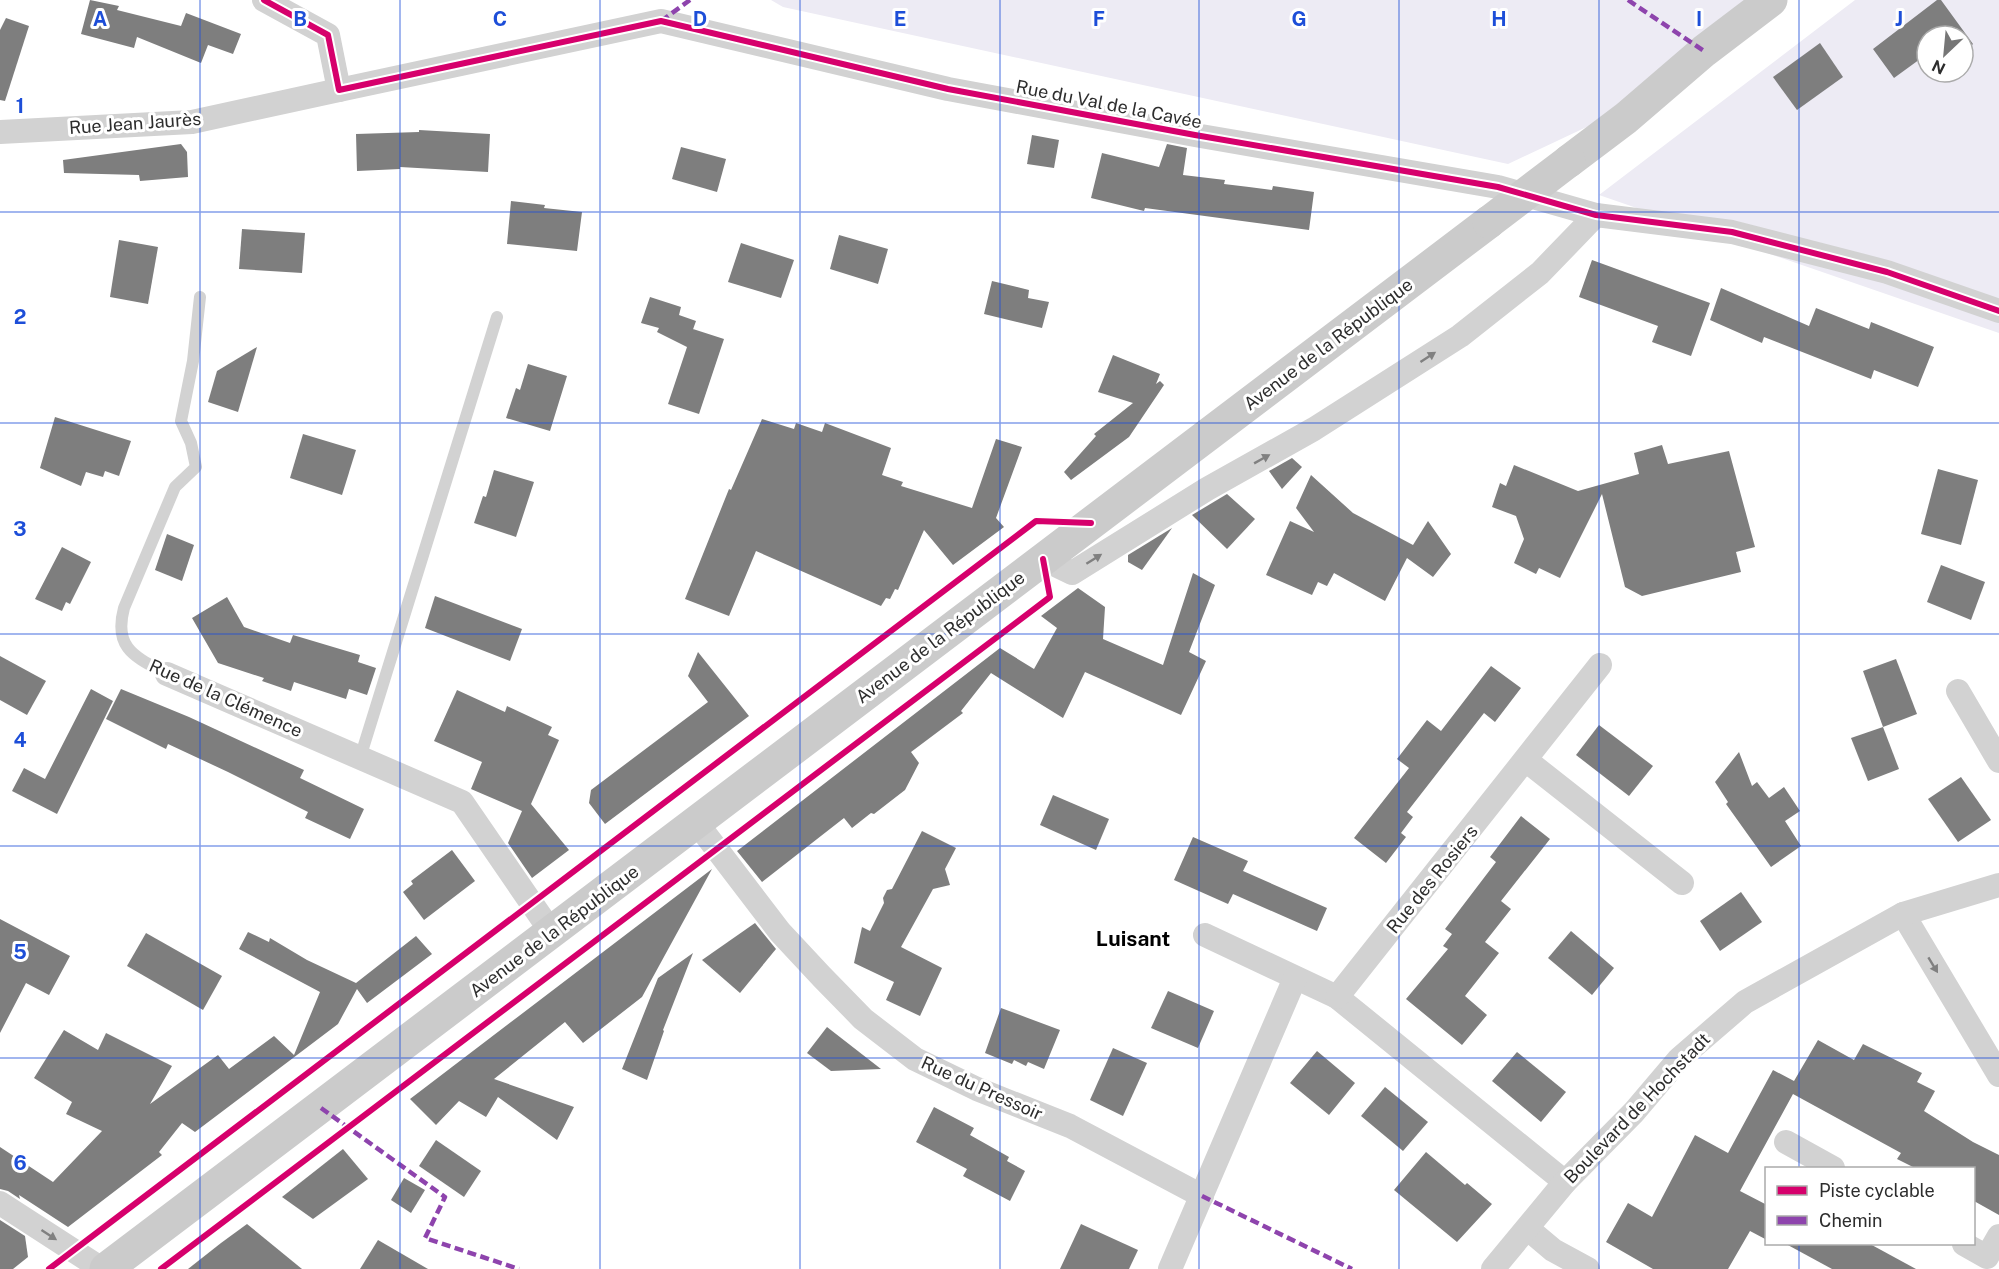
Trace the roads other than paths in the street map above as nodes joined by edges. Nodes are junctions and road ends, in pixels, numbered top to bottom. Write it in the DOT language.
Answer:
graph roads {
  1 [pos="264,0"];
  2 [pos="1771,0"];
  3 [pos="339,90"];
  4 [pos="0,132"];
  5 [pos="1596,215"];
  6 [pos="200,297"];
  7 [pos="1999,311"];
  8 [pos="497,317"];
  9 [pos="1043,559"];
  10 [pos="1600,665"];
  11 [pos="167,674"];
  12 [pos="1958,691"];
  13 [pos="360,758"];
  14 [pos="1527,760"];
  15 [pos="1999,761"];
  16 [pos="696,822"];
  17 [pos="1682,884"];
  18 [pos="1999,885"];
  19 [pos="1903,914"];
  20 [pos="552,933"];
  21 [pos="1205,935"];
  22 [pos="1295,978"];
  23 [pos="1337,997"];
  24 [pos="1999,1075"];
  25 [pos="1786,1142"];
  26 [pos="1831,1167"];
  27 [pos="1565,1182"];
  28 [pos="1202,1196"];
  29 [pos="0,1203"];
  30 [pos="1527,1229"];
  31 [pos="1999,1236"];
  32 [pos="1966,1245"];
  33 [pos="104,1269"];
  34 [pos="1170,1269"];
  35 [pos="1493,1269"];
  36 [pos="1588,1269"];
  1 -- 3 [label="street"];
  2 -- 9 [label="main road, Avenue de la République, bridge"];
  3 -- 4 [label="street, Rue Jean Jaurès"];
  3 -- 5 [label="street, Rue du Val de la Cavée"];
  5 -- 7 [label="street, Rue du Val de la Cavée"];
  9 -- 5 [label="street, one-way"];
  6 -- 11 [label="lane, Rue de la Clémence"];
  8 -- 13 [label="lane"];
  9 -- 16 [label="main road, Avenue de la République"];
  10 -- 14 [label="street, Rue des Rosiers"];
  11 -- 13 [label="street, Rue de la Clémence"];
  12 -- 15 [label="street"];
  13 -- 20 [label="street, Rue de la Clémence"];
  14 -- 17 [label="street"];
  14 -- 23 [label="street, Rue des Rosiers"];
  16 -- 20 [label="main road, Avenue de la République"];
  16 -- 28 [label="street, Rue du Pressoir"];
  18 -- 19 [label="street, Boulevard de Hochstadt"];
  19 -- 24 [label="street, one-way"];
  19 -- 27 [label="street, Boulevard de Hochstadt"];
  20 -- 33 [label="main road, Avenue de la République"];
  21 -- 22 [label="street"];
  22 -- 23 [label="street"];
  22 -- 28 [label="street"];
  23 -- 27 [label="street"];
  25 -- 26 [label="street"];
  27 -- 30 [label="street, Boulevard de Hochstadt"];
  28 -- 34 [label="street"];
  29 -- 33 [label="street, one-way"];
  30 -- 35 [label="street, Boulevard de Hochstadt"];
  30 -- 36 [label="street"];
  31 -- 32 [label="street"];
}
